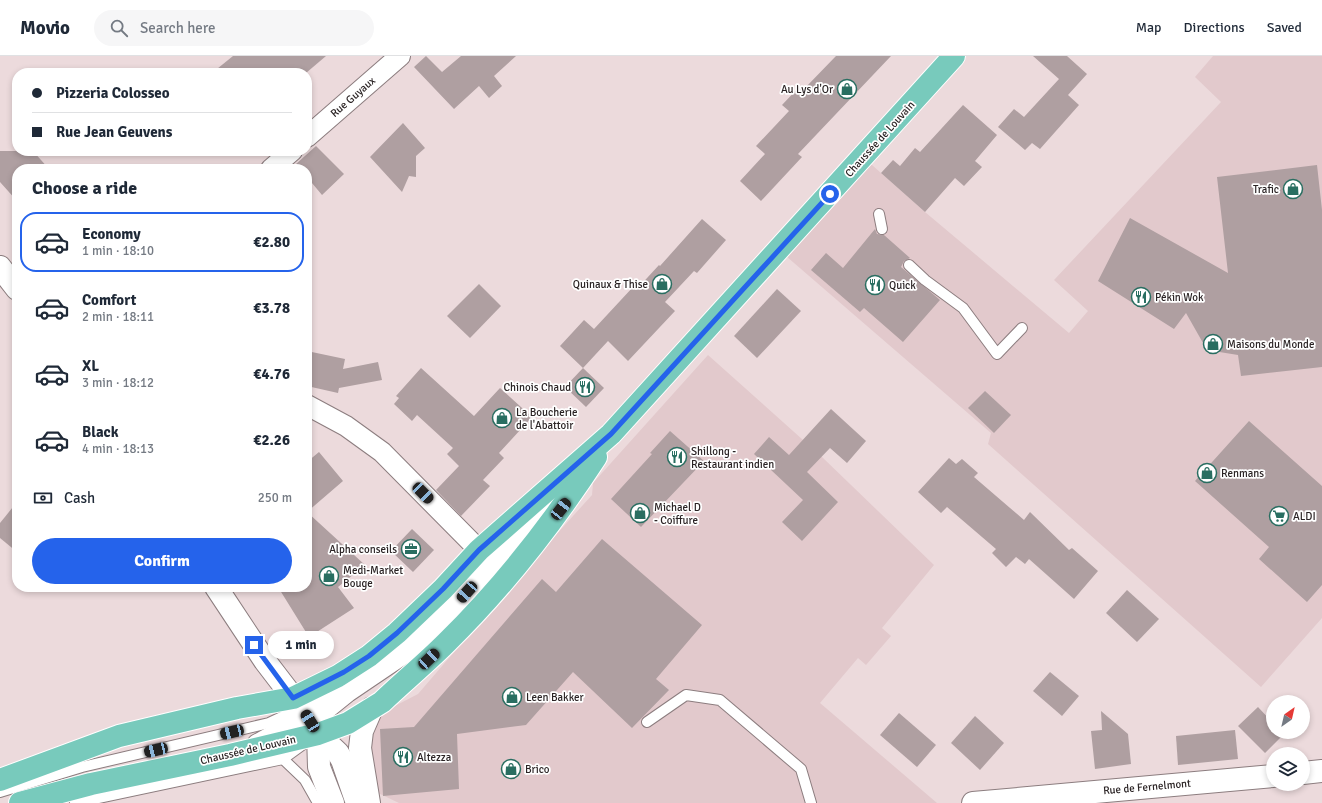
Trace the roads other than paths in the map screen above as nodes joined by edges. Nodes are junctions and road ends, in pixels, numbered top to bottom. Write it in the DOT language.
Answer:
graph roads {
  1 [pos="400,56"];
  2 [pos="954,56"];
  3 [pos="312,133"];
  4 [pos="286,156"];
  5 [pos="277,164"];
  6 [pos="879,214"];
  7 [pos="882,229"];
  8 [pos="909,265"];
  9 [pos="0,267"];
  10 [pos="12,283"];
  11 [pos="1022,328"];
  12 [pos="312,408"];
  13 [pos="611,434"];
  14 [pos="479,550"];
  15 [pos="219,592"];
  16 [pos="297,703"];
  17 [pos="372,708"];
  18 [pos="647,722"];
  19 [pos="318,734"];
  20 [pos="247,751"];
  21 [pos="282,759"];
  22 [pos="1322,771"];
  23 [pos="1310,772"];
  24 [pos="1266,777"];
  25 [pos="0,780"];
  26 [pos="0,792"];
  27 [pos="326,797"];
  28 [pos="20,803"];
  29 [pos="75,803"];
  30 [pos="345,803"];
  31 [pos="357,803"];
  32 [pos="369,803"];
  33 [pos="811,803"];
  34 [pos="972,803"];
  1 -- 3 [label="street, Rue Guyaux"];
  2 -- 13 [label="main road, Chaussée de Louvain"];
  4 -- 5 [label="street"];
  6 -- 7 [label="lane"];
  8 -- 11 [label="lane"];
  9 -- 10 [label="street"];
  12 -- 14 [label="street"];
  13 -- 14 [label="main road, Chaussée de Louvain"];
  13 -- 16 [label="lane, Chaussée de Louvain"];
  13 -- 17 [label="main road, Chaussée de Louvain"];
  13 -- 19 [label="street"];
  14 -- 16 [label="main road, Chaussée de Louvain"];
  15 -- 16 [label="street"];
  16 -- 19 [label="street"];
  16 -- 20 [label="street"];
  16 -- 25 [label="main road, Chaussée de Louvain"];
  16 -- 26 [label="lane, Chaussée de Louvain"];
  17 -- 19 [label="main road, Chaussée de Louvain"];
  17 -- 32 [label="street"];
  18 -- 33 [label="lane"];
  19 -- 20 [label="main road, Chaussée de Louvain"];
  19 -- 21 [label="lane"];
  19 -- 27 [label="street"];
  19 -- 31 [label="street"];
  20 -- 28 [label="main road, Chaussée de Louvain"];
  21 -- 27 [label="lane"];
  21 -- 29 [label="lane"];
  22 -- 23 [label="street"];
  24 -- 34 [label="street, Rue de Fernelmont"];
  27 -- 30 [label="street"];
}
